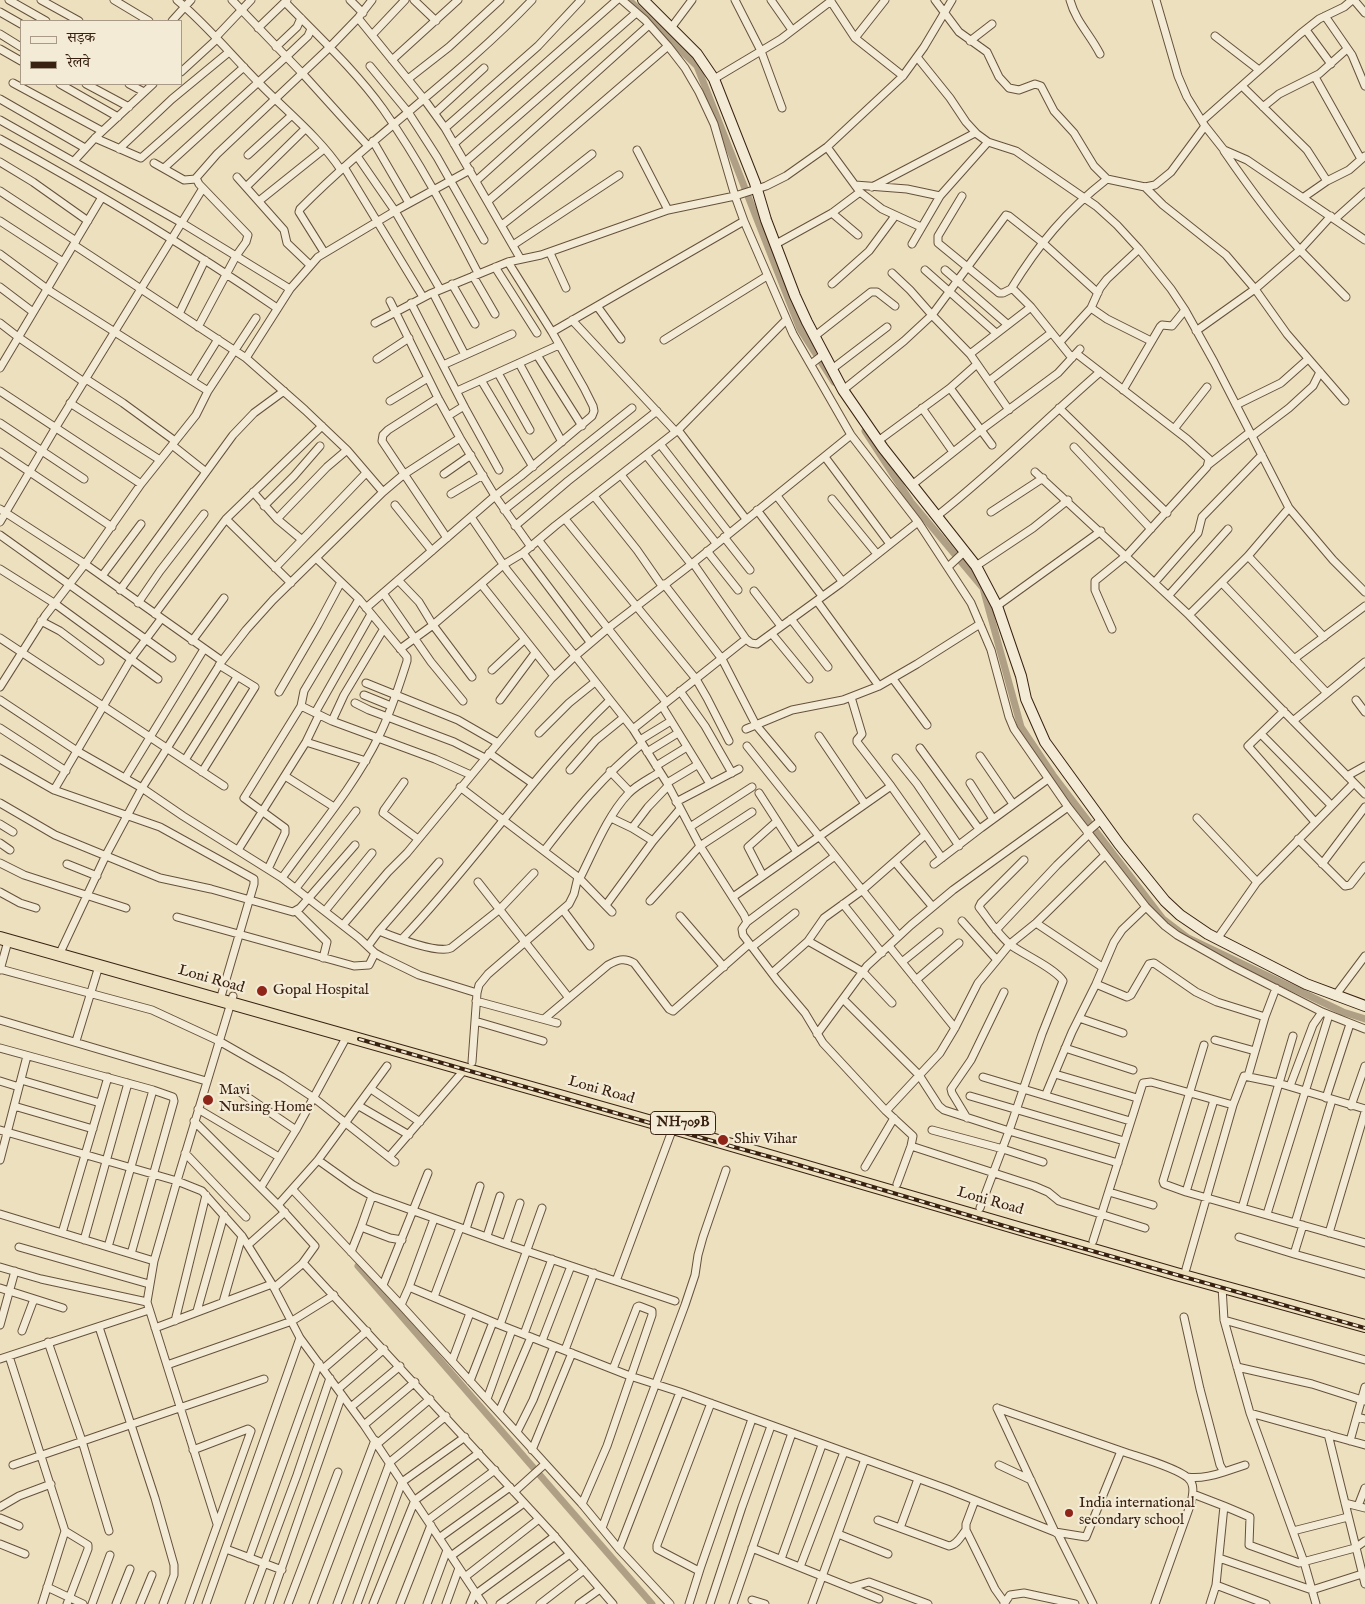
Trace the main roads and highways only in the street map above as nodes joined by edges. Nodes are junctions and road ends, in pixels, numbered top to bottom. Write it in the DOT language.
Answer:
graph roads {
  1 [pos="3,937"];
  2 [pos="60,951"];
  3 [pos="227,998"];
  4 [pos="468,1066"];
  5 [pos="1365,1318"];
  6 [pos="1365,1326"];
  1 -- 2 [label="highway, Loni Road / NH709B"];
  2 -- 3 [label="highway, Loni Road / NH709B"];
  2 -- 3 [label="highway, Loni Road / NH709B"];
  3 -- 4 [label="highway, Loni Road / NH709B"];
  3 -- 4 [label="highway, Loni Road / NH709B"];
  4 -- 5 [label="highway, Loni Road / NH709B"];
  4 -- 6 [label="highway, Loni Road / NH709B"];
}
